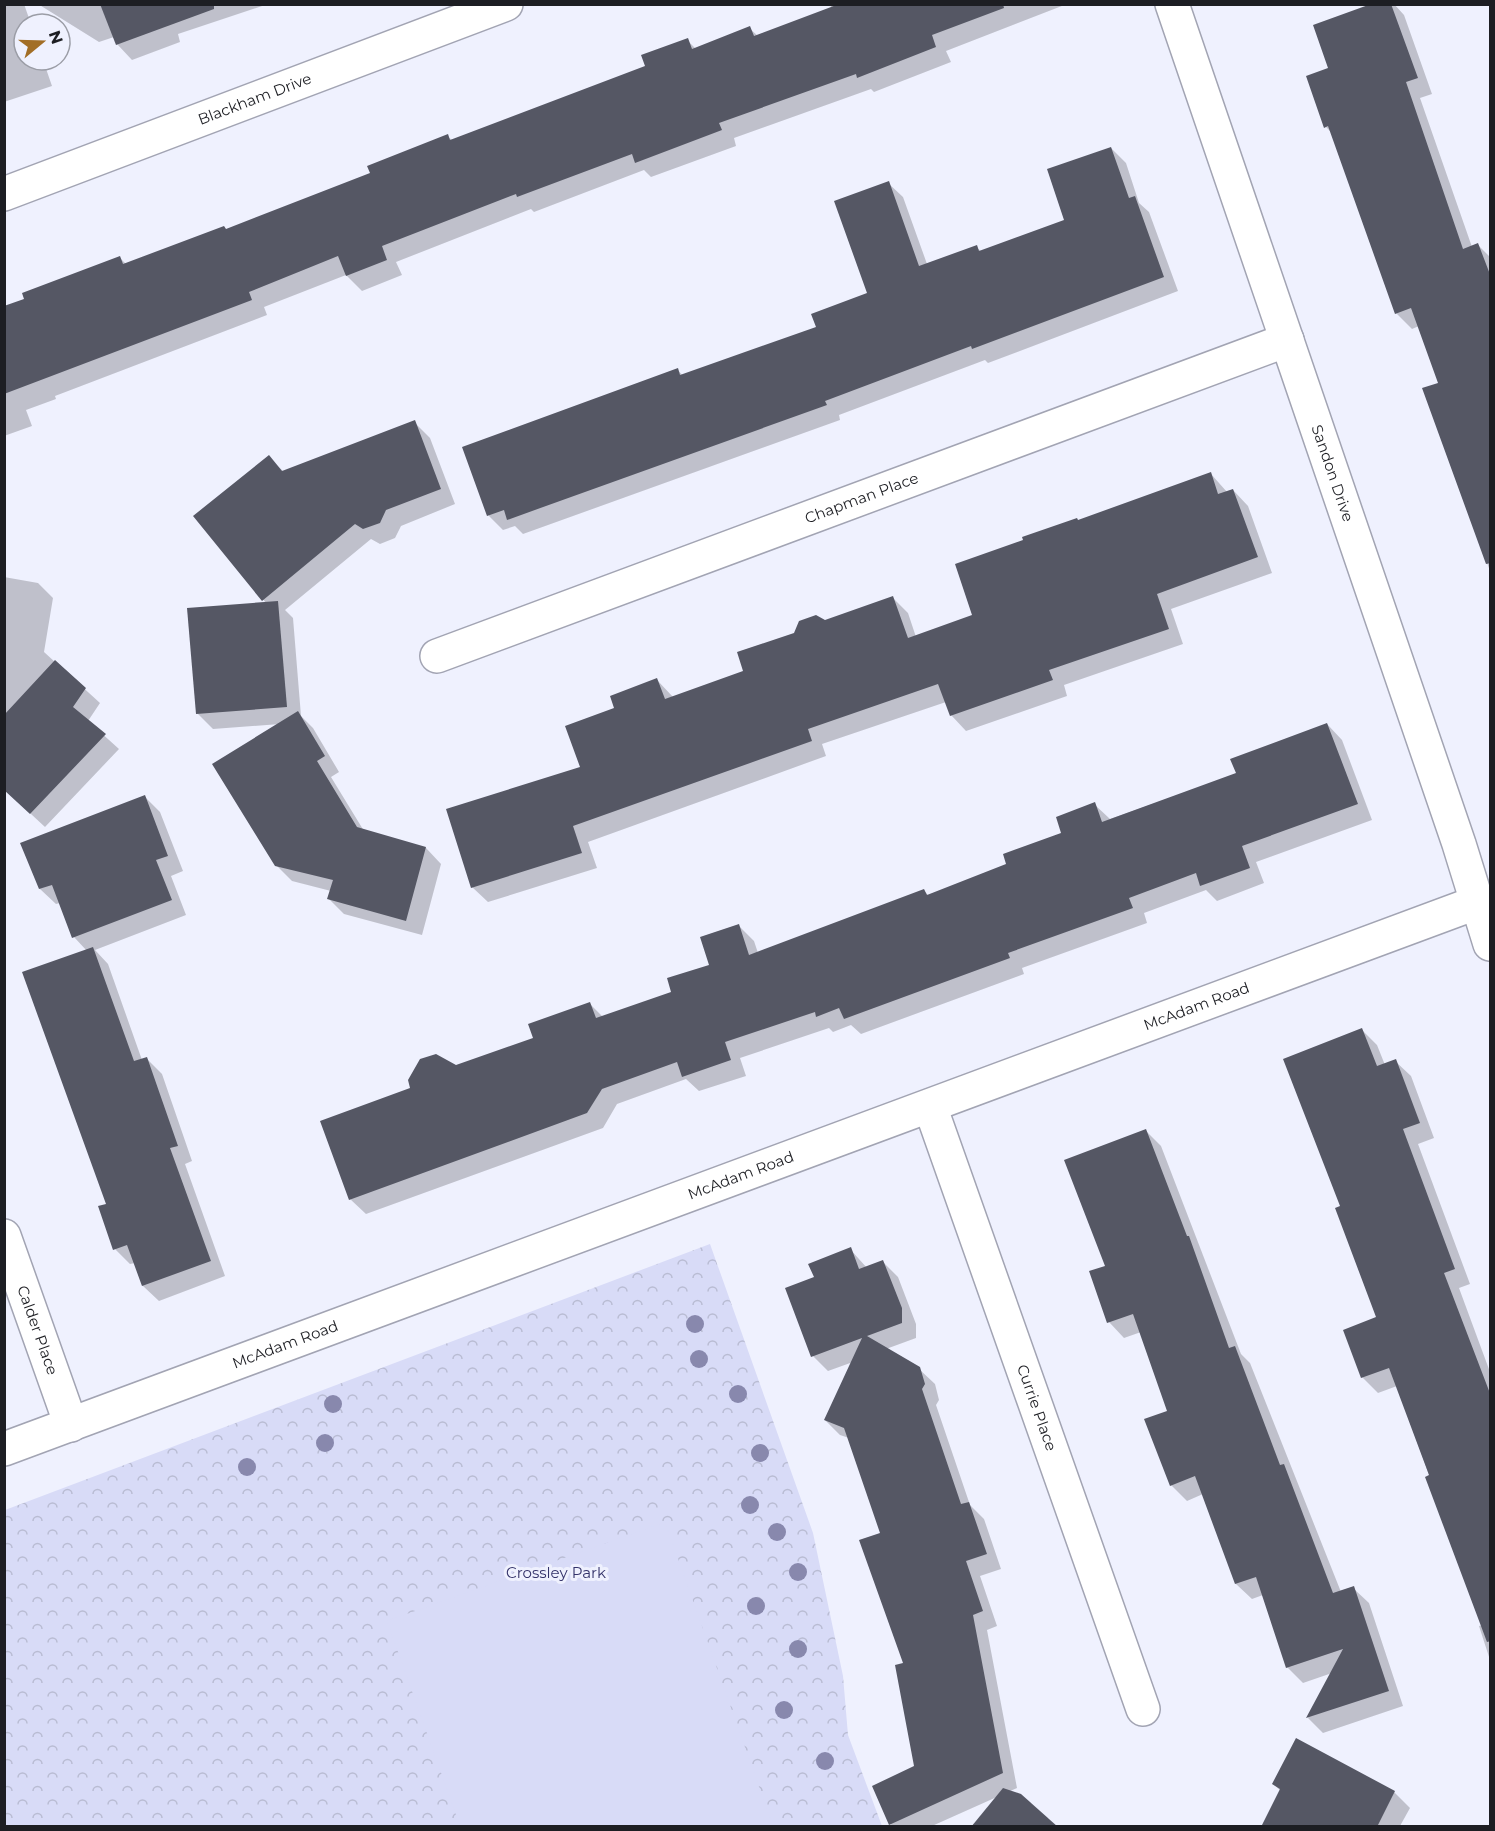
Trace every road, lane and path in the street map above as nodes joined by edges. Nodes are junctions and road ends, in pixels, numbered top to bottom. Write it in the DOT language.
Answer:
graph roads {
  1 [pos="506,4"];
  2 [pos="1172,4"];
  3 [pos="4,194"];
  4 [pos="1287,340"];
  5 [pos="437,656"];
  6 [pos="1478,902"];
  7 [pos="1491,944"];
  8 [pos="930,1106"];
  9 [pos="4,1236"];
  10 [pos="71,1425"];
  11 [pos="4,1449"];
  12 [pos="1143,1709"];
  1 -- 3 [label="street, Blackham Drive"];
  2 -- 4 [label="street, Sandon Drive"];
  4 -- 5 [label="street, Chapman Place"];
  4 -- 6 [label="street, Sandon Drive"];
  6 -- 7 [label="street, Sandon Drive"];
  6 -- 8 [label="street, McAdam Road"];
  8 -- 10 [label="street, McAdam Road"];
  8 -- 12 [label="street, Currie Place"];
  9 -- 10 [label="street, Calder Place"];
  10 -- 11 [label="street, McAdam Road"];
}
